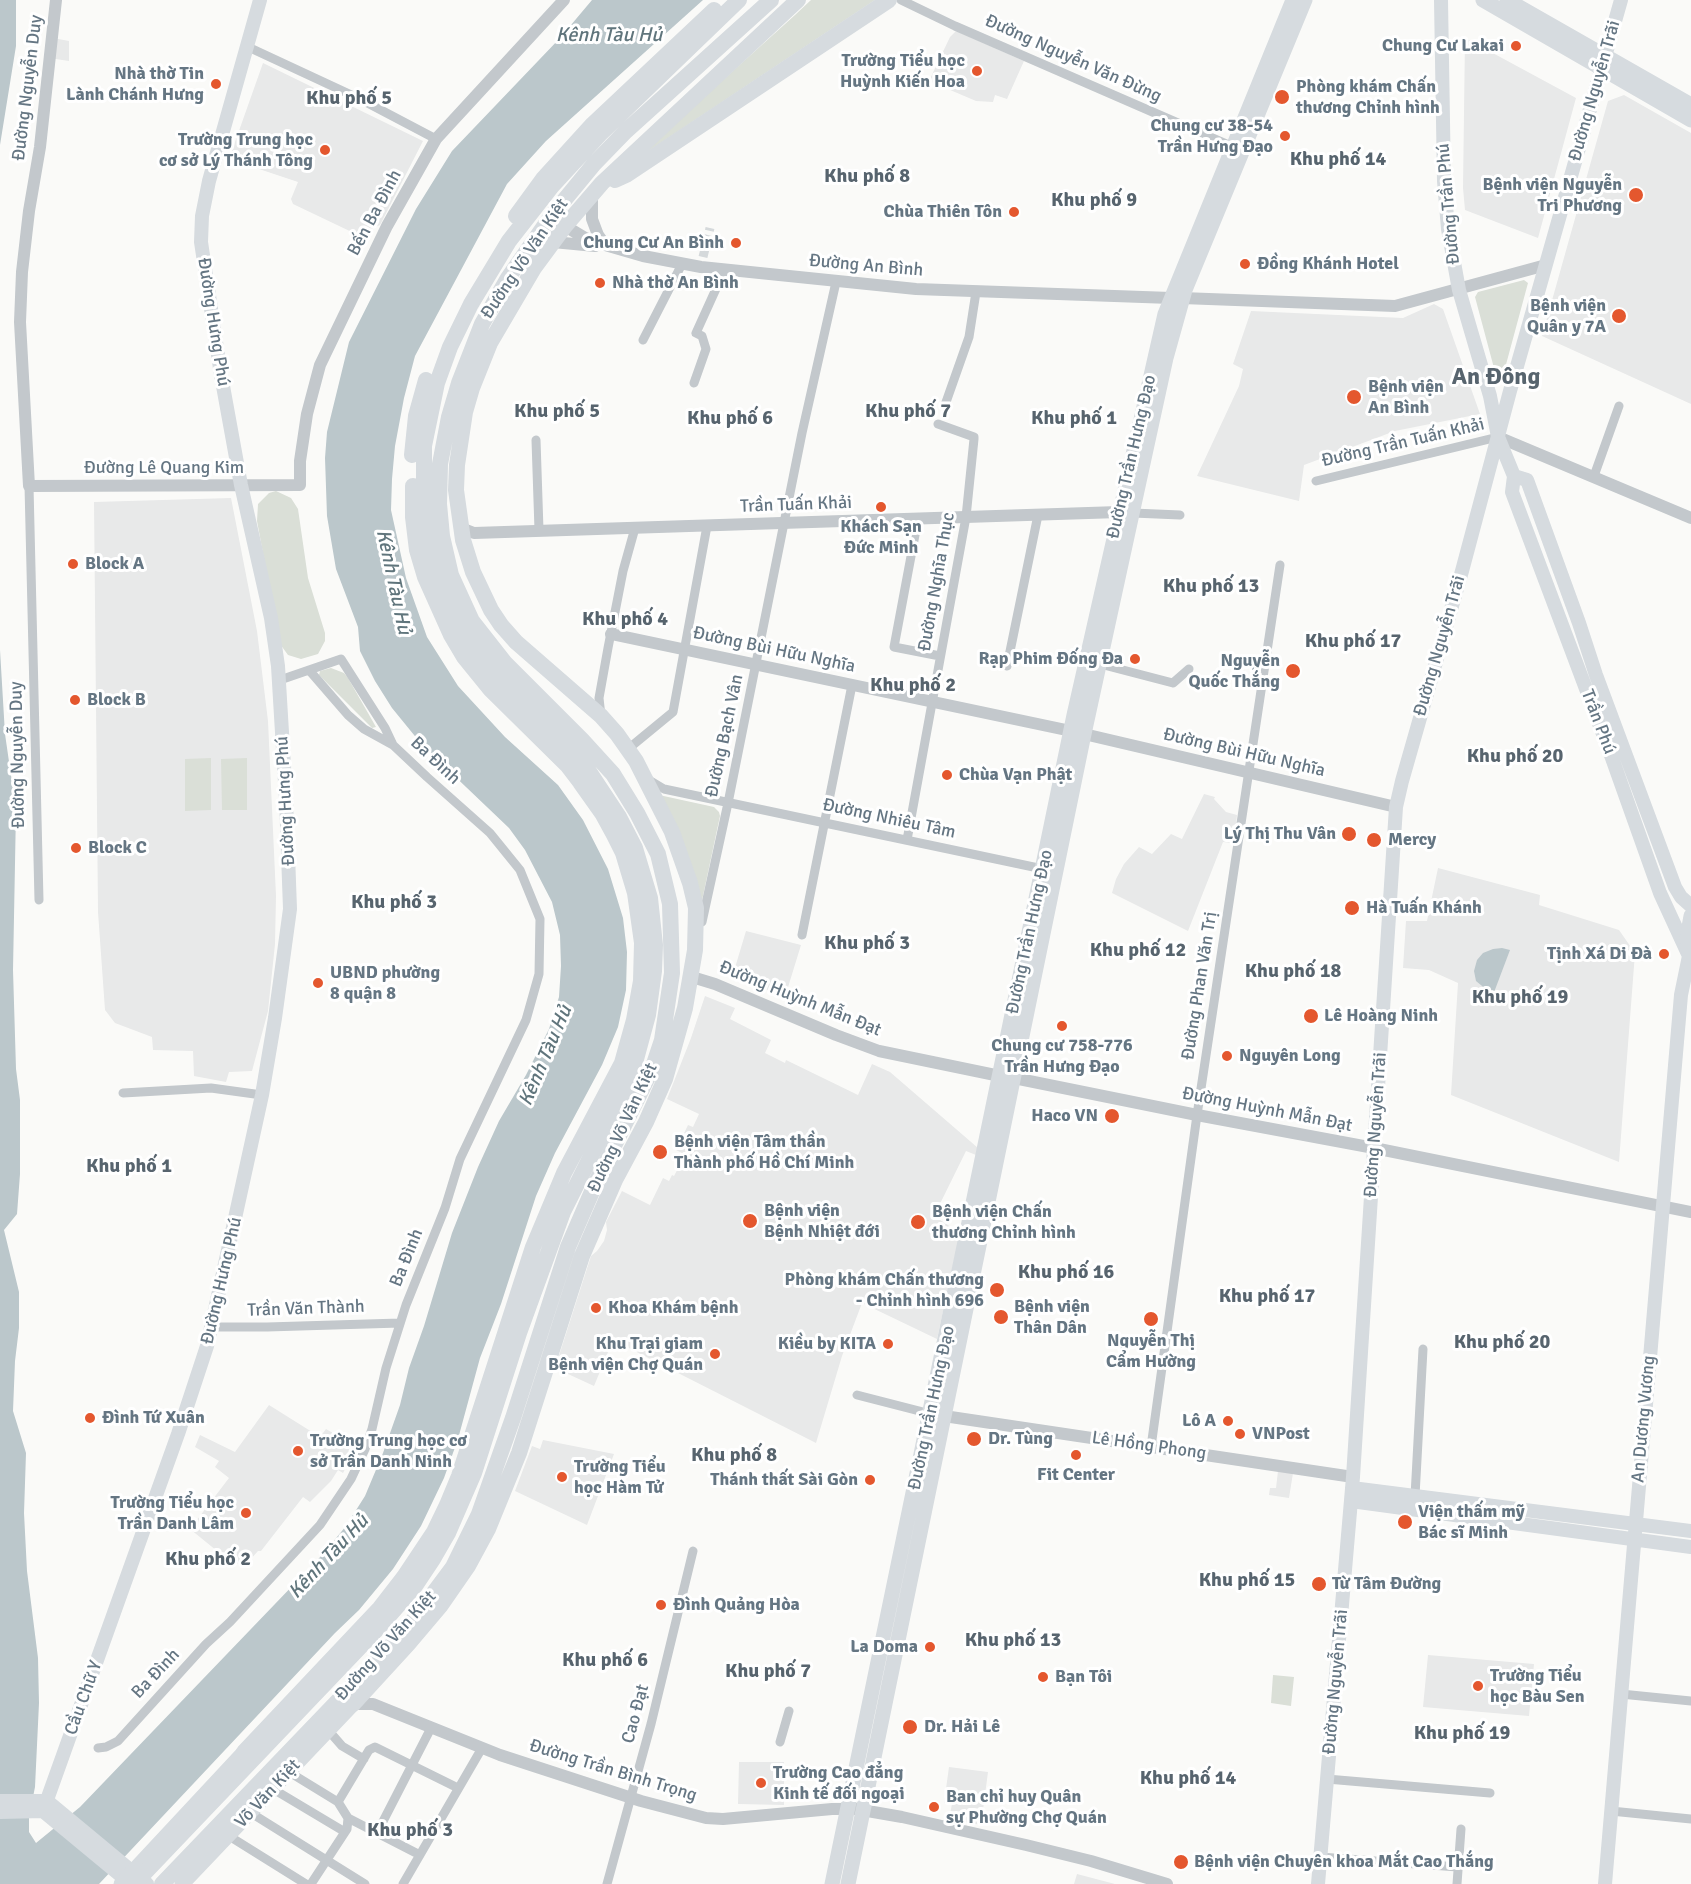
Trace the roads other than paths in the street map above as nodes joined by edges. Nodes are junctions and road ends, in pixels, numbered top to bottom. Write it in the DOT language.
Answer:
graph roads {
  1 [pos="56,0"];
  2 [pos="260,0"];
  3 [pos="564,0"];
  4 [pos="739,0"];
  5 [pos="771,0"];
  6 [pos="798,0"];
  7 [pos="889,0"];
  8 [pos="902,0"];
  9 [pos="1293,0"];
  10 [pos="1305,0"];
  11 [pos="1441,0"];
  12 [pos="1483,0"];
  13 [pos="1508,0"];
  14 [pos="1620,0"];
  15 [pos="721,3"];
  16 [pos="246,46"];
  17 [pos="691,49"];
  18 [pos="1603,62"];
  19 [pos="1691,105"];
  20 [pos="1691,120"];
  21 [pos="435,139"];
  22 [pos="1238,149"];
  23 [pos="597,189"];
  24 [pos="533,200"];
  25 [pos="552,215"];
  26 [pos="565,225"];
  27 [pos="553,242"];
  28 [pos="532,243"];
  29 [pos="605,245"];
  30 [pos="682,264"];
  31 [pos="1546,265"];
  32 [pos="725,269"];
  33 [pos="836,282"];
  34 [pos="1459,290"];
  35 [pos="976,292"];
  36 [pos="1176,298"];
  37 [pos="643,340"];
  38 [pos="694,384"];
  39 [pos="945,405"];
  40 [pos="1619,406"];
  41 [pos="939,424"];
  42 [pos="1498,437"];
  43 [pos="536,440"];
  44 [pos="1594,476"];
  45 [pos="1316,481"];
  46 [pos="241,485"];
  47 [pos="300,485"];
  48 [pos="29,486"];
  49 [pos="1126,512"];
  50 [pos="1038,515"];
  51 [pos="1180,515"];
  52 [pos="966,516"];
  53 [pos="1691,518"];
  54 [pos="918,519"];
  55 [pos="785,523"];
  56 [pos="707,526"];
  57 [pos="634,528"];
  58 [pos="539,530"];
  59 [pos="466,533"];
  60 [pos="1280,565"];
  61 [pos="611,634"];
  62 [pos="684,649"];
  63 [pos="940,656"];
  64 [pos="1100,664"];
  65 [pos="756,665"];
  66 [pos="1007,666"];
  67 [pos="1189,669"];
  68 [pos="309,670"];
  69 [pos="280,680"];
  70 [pos="852,685"];
  71 [pos="592,700"];
  72 [pos="932,702"];
  73 [pos="1604,718"];
  74 [pos="1077,733"];
  75 [pos="393,745"];
  76 [pos="628,749"];
  77 [pos="1249,773"];
  78 [pos="645,777"];
  79 [pos="728,803"];
  80 [pos="1396,807"];
  81 [pos="826,823"];
  82 [pos="907,840"];
  83 [pos="1049,871"];
  84 [pos="39,900"];
  85 [pos="1691,906"];
  86 [pos="1691,916"];
  87 [pos="802,935"];
  88 [pos="695,951"];
  89 [pos="1690,958"];
  90 [pos="648,971"];
  91 [pos="672,972"];
  92 [pos="692,977"];
  93 [pos="1684,1032"];
  94 [pos="1007,1077"];
  95 [pos="123,1093"];
  96 [pos="262,1095"];
  97 [pos="1197,1116"];
  98 [pos="1374,1148"];
  99 [pos="1662,1206"];
  100 [pos="1691,1212"];
  101 [pos="400,1323"];
  102 [pos="212,1326"];
  103 [pos="1423,1349"];
  104 [pos="856,1395"];
  105 [pos="938,1415"];
  106 [pos="1151,1447"];
  107 [pos="1352,1488"];
  108 [pos="1415,1496"];
  109 [pos="1636,1523"];
  110 [pos="1691,1531"];
  111 [pos="1634,1539"];
  112 [pos="1691,1547"];
  113 [pos="693,1551"];
  114 [pos="121,1595"];
  115 [pos="368,1688"];
  116 [pos="1621,1694"];
  117 [pos="1691,1701"];
  118 [pos="353,1704"];
  119 [pos="374,1704"];
  120 [pos="789,1711"];
  121 [pos="294,1718"];
  122 [pos="431,1728"];
  123 [pos="328,1730"];
  124 [pos="780,1742"];
  125 [pos="98,1748"];
  126 [pos="482,1748"];
  127 [pos="244,1752"];
  128 [pos="364,1759"];
  129 [pos="412,1764"];
  130 [pos="289,1772"];
  131 [pos="1327,1779"];
  132 [pos="458,1788"];
  133 [pos="273,1789"];
  134 [pos="1490,1793"];
  135 [pos="630,1798"];
  136 [pos="0,1802"];
  137 [pos="338,1802"];
  138 [pos="45,1806"];
  139 [pos="856,1810"];
  140 [pos="1611,1811"];
  141 [pos="0,1812"];
  142 [pos="251,1812"];
  143 [pos="348,1818"];
  144 [pos="1691,1819"];
  145 [pos="1461,1829"];
  146 [pos="345,1833"];
  147 [pos="376,1833"];
  148 [pos="229,1836"];
  149 [pos="420,1855"];
  150 [pos="1320,1857"];
  151 [pos="327,1860"];
  152 [pos="1458,1867"];
  153 [pos="155,1877"];
  154 [pos="121,1884"];
  155 [pos="132,1884"];
  156 [pos="182,1884"];
  157 [pos="306,1884"];
  158 [pos="311,1884"];
  159 [pos="365,1884"];
  160 [pos="403,1884"];
  161 [pos="607,1884"];
  162 [pos="832,1884"];
  163 [pos="848,1884"];
  164 [pos="1167,1884"];
  165 [pos="1318,1884"];
  166 [pos="1456,1884"];
  167 [pos="1605,1884"];
  1 -- 48 [label="street, Đường Nguyễn Duy"];
  2 -- 16 [label="main road, Đường Hưng Phú"];
  3 -- 21 [label="street, Bến Ba Đình"];
  4 -- 17 [label="highway, Đường Võ Văn Kiệt"];
  5 -- 25 [label="highway, Đường Võ Văn Kiệt"];
  6 -- 23 [label="highway, Đường Võ Văn Kiệt"];
  7 -- 23 [label="highway, Đường Võ Văn Kiệt"];
  8 -- 22 [label="street, Đường Nguyễn Văn Đừng"];
  9 -- 22 [label="main road, Đường Trần Hưng Đạo"];
  10 -- 22 [label="main road, Đường Trần Hưng Đạo"];
  11 -- 34 [label="main road, Đường Trần Phú"];
  12 -- 18 [label="main road"];
  13 -- 18 [label="main road"];
  14 -- 18 [label="main road, Đường Nguyễn Trãi"];
  15 -- 17 [label="highway"];
  15 -- 24 [label="highway, Đường Võ Văn Kiệt"];
  16 -- 21 [label="street"];
  16 -- 46 [label="main road, Đường Hưng Phú"];
  17 -- 24 [label="highway, Đường Võ Văn Kiệt"];
  18 -- 19 [label="main road"];
  18 -- 20 [label="main road"];
  18 -- 31 [label="main road, Đường Nguyễn Trãi"];
  21 -- 47 [label="street, Bến Ba Đình"];
  22 -- 36 [label="main road, Đường Trần Hưng Đạo"];
  23 -- 26 [label="highway, Đường Võ Văn Kiệt"];
  23 -- 29 [label="street"];
  24 -- 25 [label="highway"];
  24 -- 90 [label="highway, Đường Võ Văn Kiệt"];
  25 -- 26 [label="highway"];
  25 -- 28 [label="highway, Đường Võ Văn Kiệt"];
  26 -- 27 [label="highway, Đường Võ Văn Kiệt"];
  26 -- 29 [label="street, Đường An Bình"];
  27 -- 28 [label="highway"];
  27 -- 29 [label="street"];
  27 -- 59 [label="highway, Đường Võ Văn Kiệt"];
  28 -- 91 [label="highway, Đường Võ Văn Kiệt"];
  29 -- 30 [label="street, Đường An Bình"];
  30 -- 32 [label="street, Đường An Bình"];
  30 -- 37 [label="street"];
  31 -- 34 [label="street, Đường An Bình"];
  31 -- 42 [label="main road, Đường Nguyễn Trãi"];
  32 -- 33 [label="street, Đường An Bình"];
  32 -- 38 [label="street"];
  33 -- 35 [label="street, Đường An Bình"];
  33 -- 55 [label="street, Đường Bạch Vân"];
  34 -- 36 [label="street, Đường An Bình"];
  34 -- 42 [label="main road, Đường Trần Phú"];
  35 -- 36 [label="street, Đường An Bình"];
  35 -- 39 [label="street"];
  36 -- 49 [label="main road, Đường Trần Hưng Đạo"];
  40 -- 44 [label="street"];
  41 -- 52 [label="street, Đường Nghĩa Thục"];
  42 -- 44 [label="street"];
  42 -- 45 [label="street, Đường Trần Tuấn Khải"];
  42 -- 73 [label="main road, Trần Phú"];
  42 -- 80 [label="main road, Đường Nguyễn Trãi"];
  43 -- 58 [label="street"];
  44 -- 53 [label="street"];
  46 -- 47 [label="street, Đường Lê Quang Kim"];
  46 -- 48 [label="street, Đường Lê Quang Kim"];
  46 -- 69 [label="main road, Đường Hưng Phú"];
  48 -- 84 [label="street, Đường Nguyễn Duy"];
  49 -- 50 [label="street, Trần Tuấn Khải"];
  49 -- 51 [label="street"];
  49 -- 64 [label="main road, Đường Trần Hưng Đạo"];
  49 -- 74 [label="main road, Đường Trần Hưng Đạo"];
  50 -- 52 [label="street, Trần Tuấn Khải"];
  50 -- 66 [label="street"];
  52 -- 54 [label="street, Trần Tuấn Khải"];
  52 -- 63 [label="street, Đường Nghĩa Thục"];
  54 -- 55 [label="street, Trần Tuấn Khải"];
  54 -- 63 [label="street"];
  55 -- 56 [label="street, Trần Tuấn Khải"];
  55 -- 65 [label="street, Đường Bạch Vân"];
  56 -- 57 [label="street, Trần Tuấn Khải"];
  56 -- 62 [label="street"];
  57 -- 58 [label="street, Trần Tuấn Khải"];
  57 -- 61 [label="street"];
  58 -- 59 [label="street, Trần Tuấn Khải"];
  59 -- 71 [label="highway, Đường Võ Văn Kiệt"];
  60 -- 77 [label="street, Đường Phan Văn Trị"];
  61 -- 62 [label="street, Đường Bùi Hữu Nghĩa"];
  61 -- 71 [label="street"];
  62 -- 65 [label="street, Đường Bùi Hữu Nghĩa"];
  62 -- 76 [label="street"];
  63 -- 72 [label="street, Đường Nghĩa Thục"];
  64 -- 67 [label="street"];
  64 -- 74 [label="main road, Đường Trần Hưng Đạo"];
  65 -- 70 [label="street, Đường Bùi Hữu Nghĩa"];
  65 -- 79 [label="street, Đường Bạch Vân"];
  68 -- 69 [label="street"];
  68 -- 75 [label="street, Ba Đình"];
  68 -- 75 [label="street, Ba Đình"];
  69 -- 96 [label="main road, Đường Hưng Phú"];
  70 -- 72 [label="street, Đường Bùi Hữu Nghĩa"];
  70 -- 81 [label="street"];
  71 -- 76 [label="highway, Đường Võ Văn Kiệt"];
  72 -- 74 [label="street, Đường Bùi Hữu Nghĩa"];
  72 -- 82 [label="street, Đường Nghĩa Thục"];
  73 -- 85 [label="main road, Trần Phú"];
  73 -- 89 [label="main road, Trần Phú"];
  74 -- 77 [label="street, Đường Bùi Hữu Nghĩa"];
  74 -- 83 [label="main road, Đường Trần Hưng Đạo"];
  75 -- 101 [label="street, Ba Đình"];
  76 -- 78 [label="highway, Đường Võ Văn Kiệt"];
  77 -- 80 [label="street, Đường Bùi Hữu Nghĩa"];
  77 -- 97 [label="street, Đường Phan Văn Trị"];
  78 -- 79 [label="street, Đường Nhiêu Tâm"];
  78 -- 88 [label="highway, Đường Võ Văn Kiệt"];
  79 -- 81 [label="street, Đường Nhiêu Tâm"];
  79 -- 88 [label="street, Đường Bạch Vân"];
  80 -- 98 [label="main road, Đường Nguyễn Trãi"];
  81 -- 82 [label="street, Đường Nhiêu Tâm"];
  81 -- 87 [label="street"];
  82 -- 83 [label="street, Đường Nhiêu Tâm"];
  83 -- 94 [label="main road, Đường Trần Hưng Đạo"];
  86 -- 89 [label="main road, An Dương Vương"];
  88 -- 92 [label="highway, Đường Võ Văn Kiệt"];
  89 -- 93 [label="main road, An Dương Vương"];
  90 -- 91 [label="highway"];
  90 -- 121 [label="highway, Đường Võ Văn Kiệt"];
  90 -- 127 [label="highway, Đường Võ Văn Kiệt"];
  91 -- 92 [label="highway"];
  91 -- 153 [label="highway, Đường Võ Văn Kiệt"];
  92 -- 94 [label="street, Đường Huỳnh Mẫn Đạt"];
  92 -- 115 [label="highway, Đường Võ Văn Kiệt"];
  93 -- 99 [label="main road, An Dương Vương"];
  94 -- 97 [label="street, Đường Huỳnh Mẫn Đạt"];
  94 -- 105 [label="main road, Đường Trần Hưng Đạo"];
  95 -- 96 [label="street"];
  96 -- 102 [label="main road, Đường Hưng Phú"];
  97 -- 98 [label="street, Đường Huỳnh Mẫn Đạt"];
  97 -- 106 [label="street, Đường Phan Văn Trị"];
  98 -- 99 [label="street, Đường Huỳnh Mẫn Đạt"];
  98 -- 107 [label="main road, Đường Nguyễn Trãi"];
  99 -- 100 [label="street, Đường Huỳnh Mẫn Đạt"];
  99 -- 109 [label="main road, An Dương Vương"];
  101 -- 102 [label="street, Trần Văn Thành"];
  101 -- 125 [label="street, Ba Đình"];
  102 -- 114 [label="main road, Đường Hưng Phú"];
  103 -- 108 [label="street"];
  104 -- 105 [label="street"];
  105 -- 106 [label="street, Lê Hồng Phong"];
  105 -- 139 [label="main road, Đường Trần Hưng Đạo"];
  106 -- 107 [label="street, Lê Hồng Phong"];
  107 -- 108 [label="main road, Lê Hồng Phong"];
  107 -- 111 [label="main road, Lê Hồng Phong"];
  107 -- 131 [label="main road, Đường Nguyễn Trãi"];
  108 -- 109 [label="main road, Lê Hồng Phong"];
  109 -- 110 [label="main road, Lê Hồng Phong"];
  109 -- 111 [label="main road, An Dương Vương"];
  111 -- 112 [label="main road, Lê Hồng Phong"];
  111 -- 116 [label="main road, An Dương Vương"];
  113 -- 135 [label="street, Cao Đạt"];
  114 -- 138 [label="main road, Cầu Chữ Y"];
  115 -- 118 [label="highway, Đường Võ Văn Kiệt"];
  115 -- 119 [label="street"];
  116 -- 117 [label="street"];
  116 -- 140 [label="main road, An Dương Vương"];
  118 -- 119 [label="street, Đường Trần Bình Trọng"];
  118 -- 123 [label="main road, Võ Văn Kiệt"];
  119 -- 122 [label="street, Đường Trần Bình Trọng"];
  120 -- 124 [label="street"];
  121 -- 153 [label="highway, Võ Văn Kiệt"];
  122 -- 126 [label="street, Đường Trần Bình Trọng"];
  122 -- 129 [label="street"];
  123 -- 128 [label="street"];
  123 -- 130 [label="main road, Võ Văn Kiệt"];
  126 -- 132 [label="street"];
  126 -- 135 [label="street, Đường Trần Bình Trọng"];
  127 -- 153 [label="main road, Võ Văn Kiệt"];
  128 -- 129 [label="street"];
  128 -- 137 [label="street"];
  129 -- 132 [label="street"];
  129 -- 147 [label="street"];
  130 -- 133 [label="main road, Võ Văn Kiệt"];
  130 -- 137 [label="street"];
  131 -- 134 [label="street"];
  131 -- 150 [label="main road, Đường Nguyễn Trãi"];
  132 -- 149 [label="street"];
  133 -- 142 [label="main road, Võ Văn Kiệt"];
  133 -- 146 [label="street"];
  135 -- 139 [label="street, Đường Trần Bình Trọng"];
  135 -- 161 [label="street, Cao Đạt"];
  136 -- 138 [label="main road"];
  137 -- 143 [label="street"];
  138 -- 141 [label="main road"];
  138 -- 153 [label="main road"];
  138 -- 155 [label="main road"];
  139 -- 162 [label="main road, Đường Trần Hưng Đạo"];
  139 -- 163 [label="main road, Đường Trần Hưng Đạo"];
  139 -- 164 [label="street, Đường Trần Bình Trọng"];
  140 -- 144 [label="street"];
  140 -- 167 [label="main road, An Dương Vương"];
  142 -- 148 [label="main road, Võ Văn Kiệt"];
  142 -- 151 [label="street"];
  143 -- 146 [label="street"];
  143 -- 147 [label="street"];
  145 -- 152 [label="street"];
  146 -- 151 [label="street"];
  147 -- 149 [label="street"];
  148 -- 156 [label="main road, Võ Văn Kiệt"];
  148 -- 157 [label="street"];
  149 -- 160 [label="street"];
  150 -- 152 [label="street"];
  150 -- 165 [label="main road, Đường Nguyễn Trãi"];
  151 -- 158 [label="street"];
  151 -- 159 [label="street"];
  152 -- 166 [label="street"];
  153 -- 154 [label="main road, Võ Văn Kiệt"];
  153 -- 155 [label="highway, Võ Văn Kiệt"];
}
